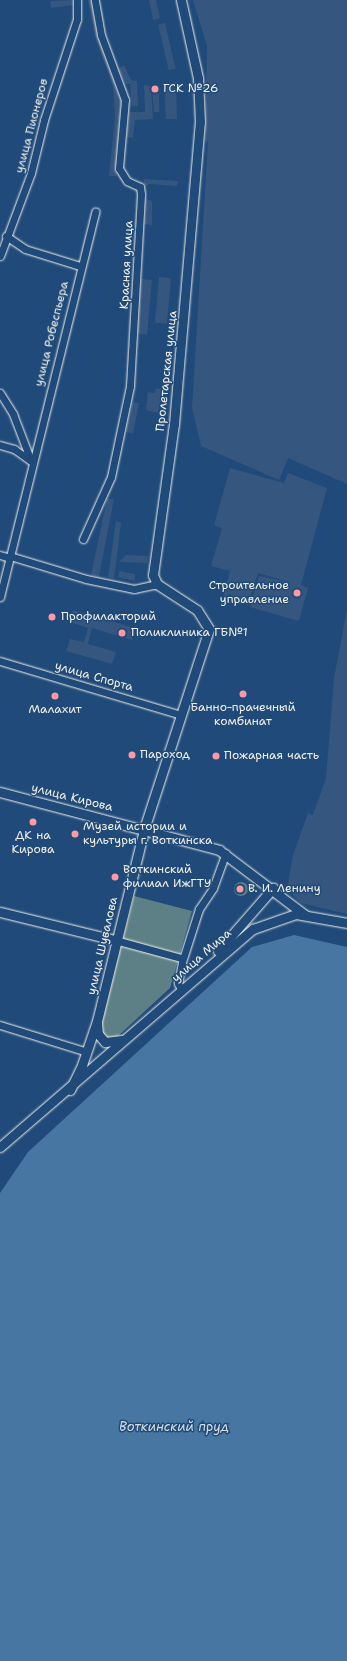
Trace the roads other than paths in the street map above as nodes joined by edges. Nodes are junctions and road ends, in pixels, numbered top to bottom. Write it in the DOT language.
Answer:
graph roads {
  1 [pos="77,0"];
  2 [pos="95,0"];
  3 [pos="181,0"];
  4 [pos="95,212"];
  5 [pos="6,236"];
  6 [pos="0,256"];
  7 [pos="80,266"];
  8 [pos="0,393"];
  9 [pos="0,445"];
  10 [pos="31,461"];
  11 [pos="83,539"];
  12 [pos="0,555"];
  13 [pos="10,557"];
  14 [pos="157,584"];
  15 [pos="0,597"];
  16 [pos="0,661"];
  17 [pos="181,715"];
  18 [pos="0,792"];
  19 [pos="144,829"];
  20 [pos="226,853"];
  21 [pos="273,888"];
  22 [pos="0,912"];
  23 [pos="305,915"];
  24 [pos="347,923"];
  25 [pos="115,940"];
  26 [pos="181,958"];
  27 [pos="199,973"];
  28 [pos="181,990"];
  29 [pos="97,1021"];
  30 [pos="0,1026"];
  31 [pos="127,1038"];
  32 [pos="87,1052"];
  33 [pos="70,1090"];
  34 [pos="0,1147"];
  1 -- 5 [label="street, улица Пионеров"];
  2 -- 11 [label="street, Красная улица"];
  3 -- 14 [label="main road, Пролетарская улица"];
  4 -- 7 [label="street, улица Робеспьера"];
  5 -- 6 [label="street, улица Пионеров"];
  5 -- 7 [label="street"];
  7 -- 10 [label="street, улица Робеспьера"];
  8 -- 10 [label="street"];
  9 -- 10 [label="street"];
  10 -- 13 [label="street, улица Робеспьера"];
  12 -- 13 [label="street"];
  13 -- 14 [label="street"];
  13 -- 15 [label="street, улица Робеспьера"];
  14 -- 17 [label="main road"];
  16 -- 17 [label="street, улица Спорта"];
  17 -- 19 [label="main road, улица Шувалова"];
  18 -- 19 [label="main road, улица Кирова"];
  19 -- 20 [label="main road, улица Кирова"];
  19 -- 25 [label="main road, улица Шувалова"];
  20 -- 21 [label="main road, улица Кирова"];
  20 -- 28 [label="street"];
  21 -- 23 [label="main road, улица Кирова"];
  21 -- 27 [label="main road"];
  22 -- 25 [label="main road"];
  23 -- 24 [label="main road"];
  23 -- 27 [label="main road, улица Мира"];
  25 -- 26 [label="street"];
  25 -- 29 [label="main road, улица Шувалова"];
  27 -- 28 [label="main road, улица Мира"];
  28 -- 31 [label="main road, улица Мира"];
  29 -- 31 [label="main road"];
  29 -- 32 [label="main road, улица Мира"];
  30 -- 32 [label="street"];
  31 -- 33 [label="main road, улица Мира"];
  32 -- 33 [label="main road, улица Мира"];
  33 -- 34 [label="main road, улица Мира"];
}
